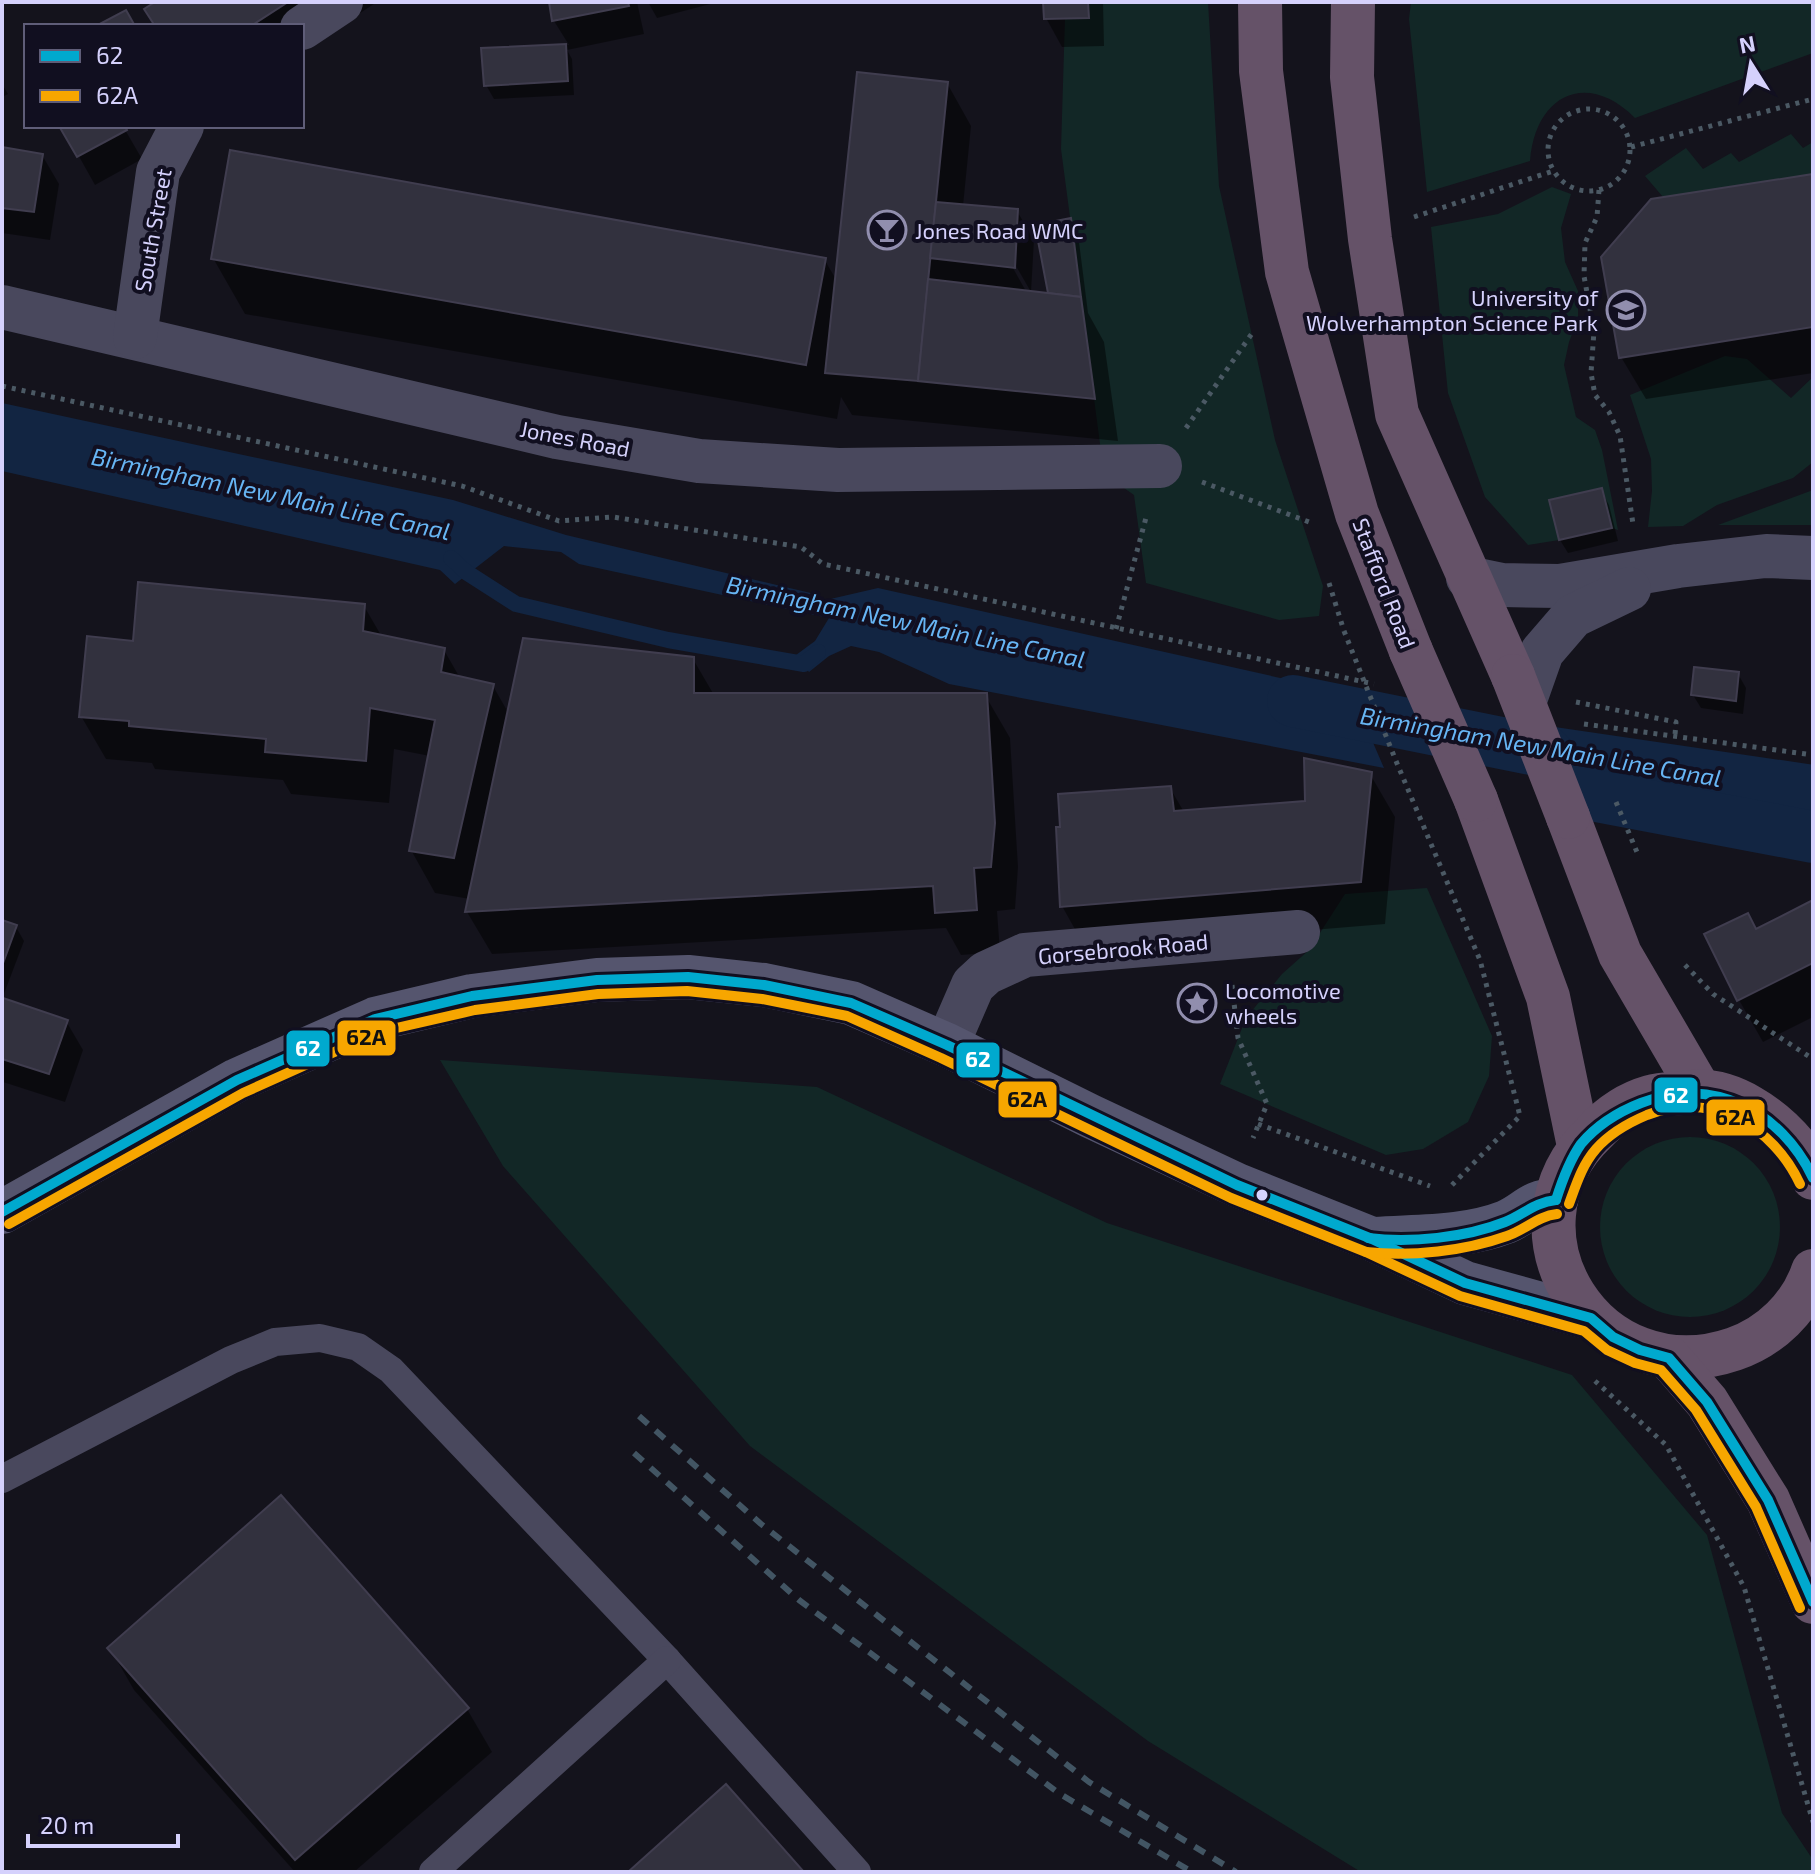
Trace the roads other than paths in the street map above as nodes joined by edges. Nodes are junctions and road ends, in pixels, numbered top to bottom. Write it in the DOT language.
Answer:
graph roads {
  1 [pos="341,2"];
  2 [pos="1260,2"];
  3 [pos="1353,2"];
  4 [pos="304,27"];
  5 [pos="181,128"];
  6 [pos="2,307"];
  7 [pos="135,337"];
  8 [pos="1160,466"];
  9 [pos="1813,558"];
  10 [pos="1658,569"];
  11 [pos="1468,578"];
  12 [pos="1523,686"];
  13 [pos="1298,932"];
  14 [pos="947,1045"];
  15 [pos="1700,1091"];
  16 [pos="1579,1146"];
  17 [pos="1808,1160"];
  18 [pos="1556,1200"];
  19 [pos="2,1212"];
  20 [pos="1372,1239"];
  21 [pos="1812,1286"];
  22 [pos="1591,1318"];
  23 [pos="1669,1358"];
  24 [pos="2,1479"];
  25 [pos="1813,1602"];
  26 [pos="667,1660"];
  27 [pos="433,1872"];
  28 [pos="857,1872"];
  1 -- 4 [label="street"];
  2 -- 16 [label="highway, Stafford Road, bridge"];
  3 -- 11 [label="highway"];
  5 -- 7 [label="street, South Street"];
  6 -- 7 [label="street, Jones Road"];
  7 -- 8 [label="street, Jones Road"];
  9 -- 10 [label="street"];
  10 -- 11 [label="street"];
  10 -- 12 [label="street"];
  11 -- 12 [label="highway"];
  12 -- 15 [label="highway, bridge"];
  13 -- 14 [label="street, Gorsebrook Road"];
  14 -- 19 [label="street"];
  14 -- 20 [label="street"];
  15 -- 16 [label="highway"];
  15 -- 17 [label="highway"];
  16 -- 18 [label="highway"];
  18 -- 20 [label="street"];
  18 -- 22 [label="highway"];
  20 -- 22 [label="street"];
  21 -- 23 [label="highway"];
  22 -- 23 [label="highway"];
  23 -- 25 [label="highway"];
  24 -- 26 [label="lane"];
  26 -- 27 [label="lane"];
  26 -- 28 [label="lane"];
}
